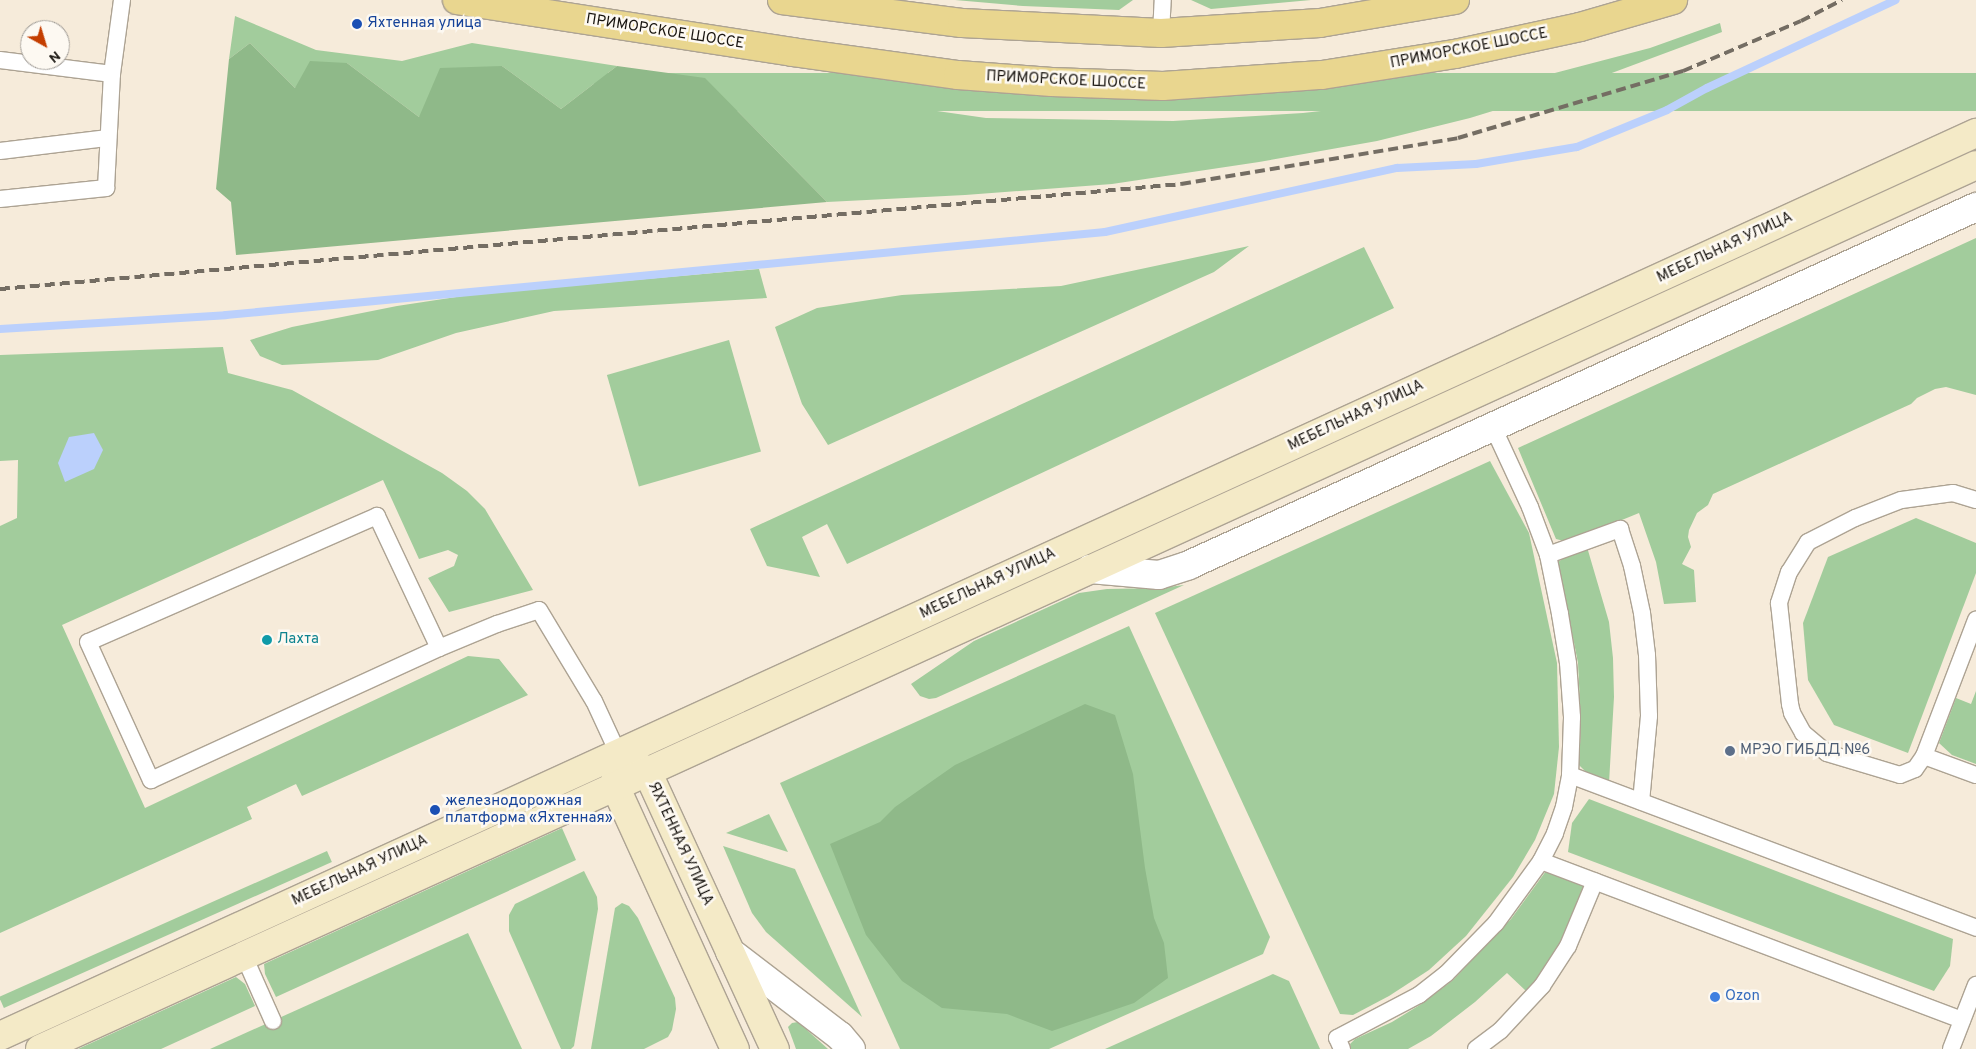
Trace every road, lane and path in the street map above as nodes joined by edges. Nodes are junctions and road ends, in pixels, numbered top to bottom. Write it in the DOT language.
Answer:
graph roads {
  1 [pos="122,0"];
  2 [pos="457,0"];
  3 [pos="1163,0"];
  4 [pos="1455,0"];
  5 [pos="1673,0"];
  6 [pos="790,1"];
  7 [pos="1161,33"];
  8 [pos="0,60"];
  9 [pos="112,74"];
  10 [pos="1976,133"];
  11 [pos="108,138"];
  12 [pos="0,151"];
  13 [pos="1976,166"];
  14 [pos="0,199"];
  15 [pos="1976,207"];
  16 [pos="1493,427"];
  17 [pos="1976,500"];
  18 [pos="1548,555"];
  19 [pos="1090,569"];
  20 [pos="1976,620"];
  21 [pos="439,648"];
  22 [pos="618,753"];
  23 [pos="1924,756"];
  24 [pos="647,771"];
  25 [pos="1570,775"];
  26 [pos="1976,775"];
  27 [pos="615,786"];
  28 [pos="1641,802"];
  29 [pos="1541,861"];
  30 [pos="1594,881"];
  31 [pos="1976,928"];
  32 [pos="730,952"];
  33 [pos="244,956"];
  34 [pos="1976,985"];
  35 [pos="1962,1020"];
  36 [pos="273,1021"];
  37 [pos="0,1036"];
  38 [pos="40,1049"];
  39 [pos="735,1049"];
  40 [pos="775,1049"];
  41 [pos="851,1049"];
  42 [pos="1342,1049"];
  43 [pos="1476,1049"];
  44 [pos="1951,1049"];
  1 -- 9 [label="lane"];
  2 -- 5 [label="main road, ПРИМОРСКОЕ ШОССЕ"];
  3 -- 7 [label="lane"];
  4 -- 7 [label="main road"];
  6 -- 7 [label="main road"];
  8 -- 9 [label="lane"];
  9 -- 11 [label="lane"];
  10 -- 22 [label="street, МЕБЕЛЬНАЯ УЛИЦА"];
  11 -- 12 [label="lane"];
  11 -- 14 [label="lane"];
  13 -- 19 [label="street, МЕБЕЛЬНАЯ УЛИЦА"];
  15 -- 16 [label="street"];
  16 -- 18 [label="lane"];
  16 -- 19 [label="street"];
  17 -- 23 [label="lane"];
  18 -- 25 [label="lane"];
  18 -- 28 [label="lane"];
  19 -- 24 [label="street, МЕБЕЛЬНАЯ УЛИЦА"];
  20 -- 23 [label="lane"];
  21 -- 21 [label="lane"];
  21 -- 22 [label="lane"];
  22 -- 24 [label="street, ЯХТЕННАЯ УЛИЦА"];
  22 -- 27 [label="street"];
  22 -- 37 [label="street, МЕБЕЛЬНАЯ УЛИЦА"];
  23 -- 26 [label="lane"];
  24 -- 27 [label="street, МЕБЕЛЬНАЯ УЛИЦА"];
  24 -- 32 [label="street, ЯХТЕННАЯ УЛИЦА"];
  25 -- 28 [label="lane"];
  25 -- 29 [label="lane"];
  27 -- 33 [label="street, МЕБЕЛЬНАЯ УЛИЦА"];
  27 -- 39 [label="street"];
  28 -- 31 [label="lane"];
  29 -- 30 [label="lane"];
  29 -- 42 [label="lane"];
  30 -- 35 [label="lane"];
  30 -- 43 [label="lane"];
  32 -- 40 [label="street, ЯХТЕННАЯ УЛИЦА"];
  32 -- 41 [label="street"];
  33 -- 36 [label="lane"];
  33 -- 38 [label="street, МЕБЕЛЬНАЯ УЛИЦА"];
  34 -- 35 [label="lane"];
  35 -- 44 [label="lane"];
}
